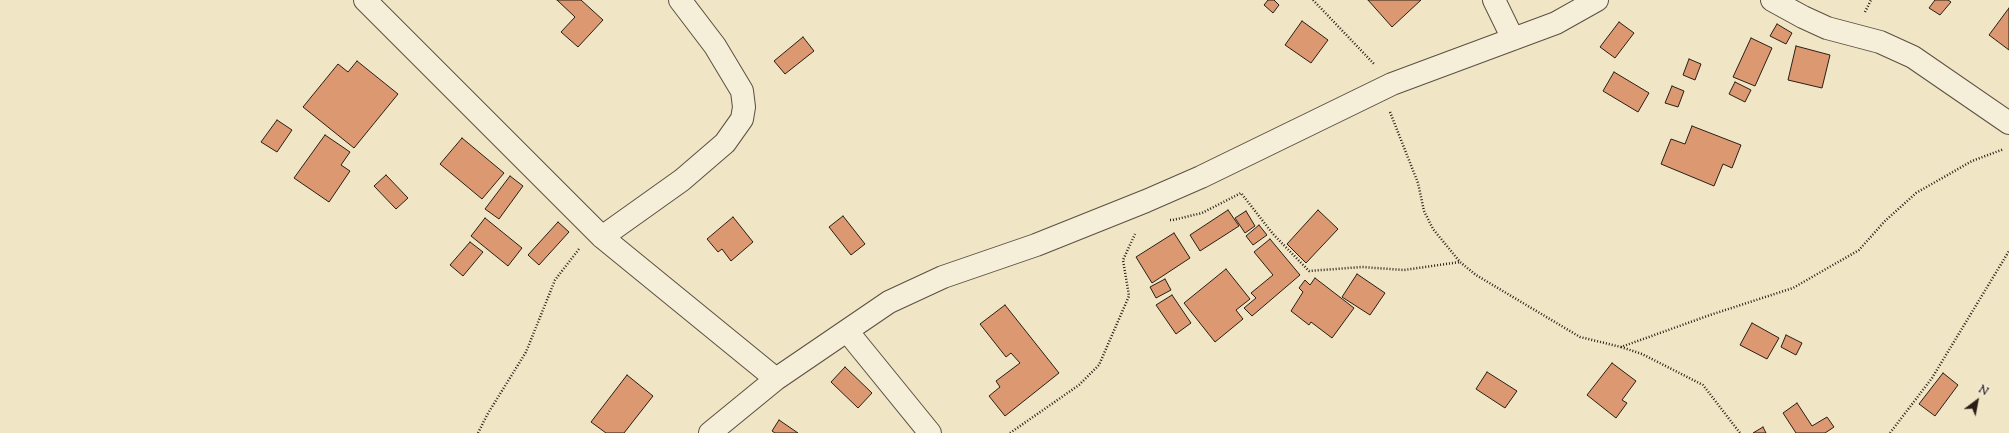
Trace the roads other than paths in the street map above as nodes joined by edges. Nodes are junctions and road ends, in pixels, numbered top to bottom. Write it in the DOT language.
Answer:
graph roads {
  1 [pos="365,0"];
  2 [pos="680,0"];
  3 [pos="1494,0"];
  4 [pos="1597,0"];
  5 [pos="1772,0"];
  6 [pos="1513,39"];
  7 [pos="2009,123"];
  8 [pos="599,234"];
  9 [pos="847,331"];
  10 [pos="776,379"];
  11 [pos="710,433"];
  12 [pos="930,433"];
  1 -- 8 [label="street"];
  2 -- 8 [label="street"];
  3 -- 6 [label="street"];
  4 -- 6 [label="street"];
  5 -- 7 [label="street"];
  6 -- 9 [label="street"];
  8 -- 10 [label="street"];
  9 -- 10 [label="street"];
  9 -- 12 [label="street"];
  10 -- 11 [label="street"];
}
